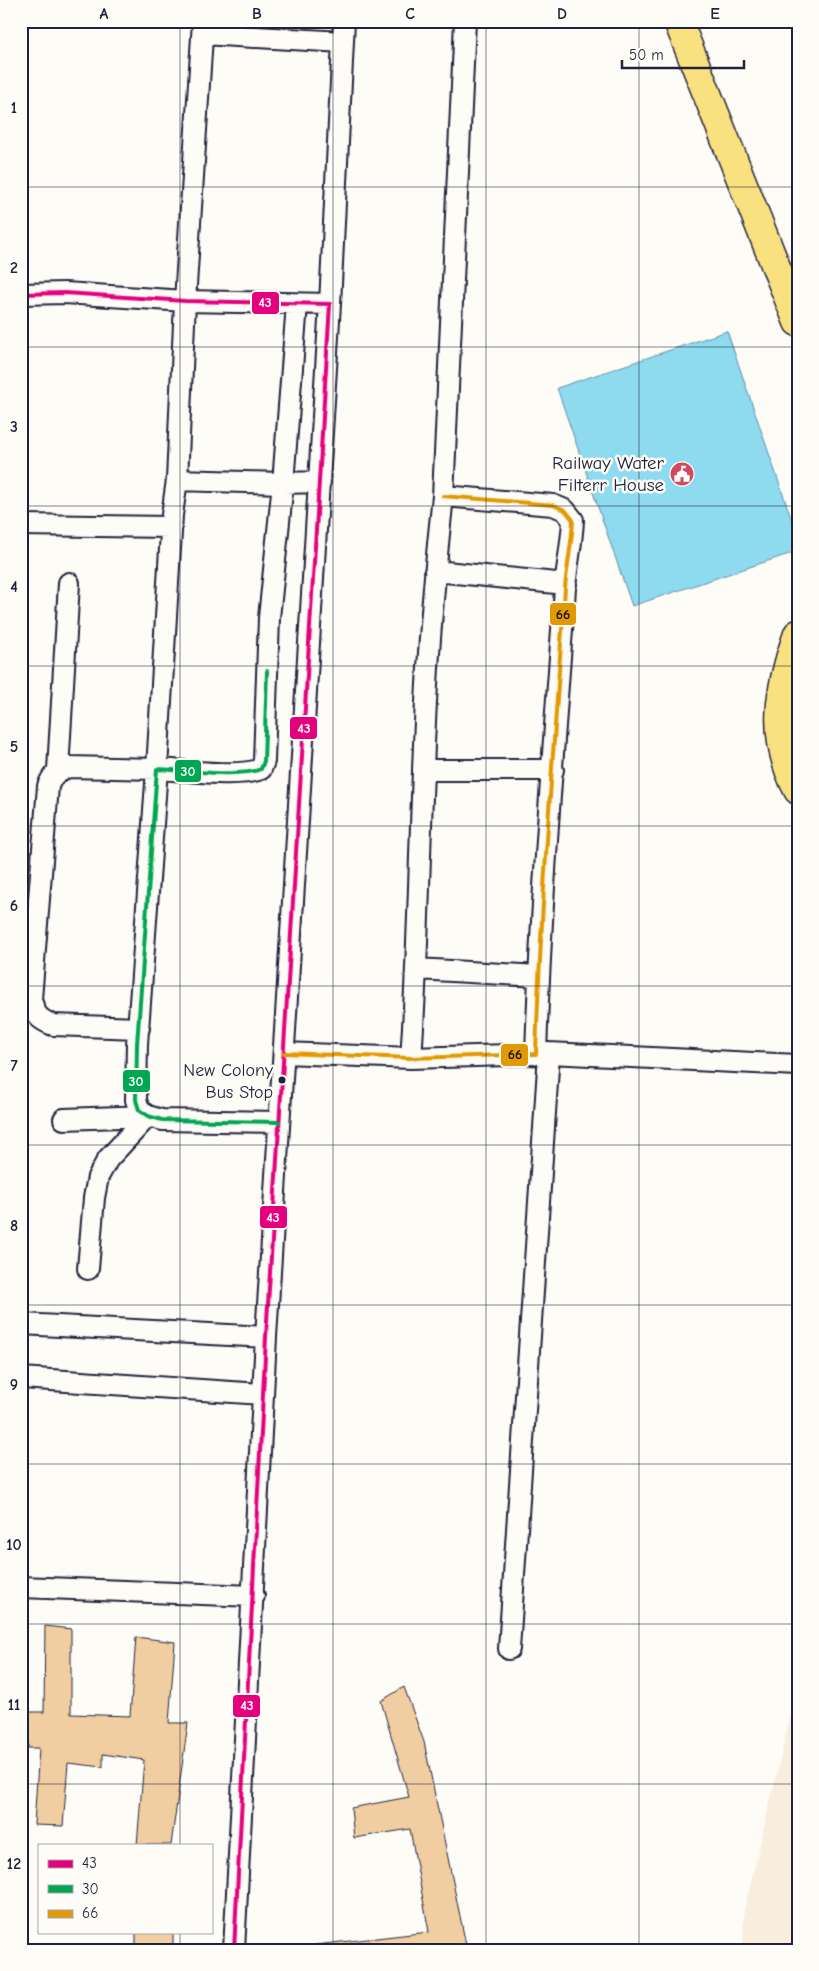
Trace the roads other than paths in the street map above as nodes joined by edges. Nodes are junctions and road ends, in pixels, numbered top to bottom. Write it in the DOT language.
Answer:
graph roads {
  1 [pos="344,21"];
  2 [pos="465,21"];
  3 [pos="678,21"];
  4 [pos="203,27"];
  5 [pos="343,42"];
  6 [pos="21,294"];
  7 [pos="185,301"];
  8 [pos="297,304"];
  9 [pos="330,304"];
  10 [pos="798,322"];
  11 [pos="177,480"];
  12 [pos="320,482"];
  13 [pos="283,483"];
  14 [pos="443,496"];
  15 [pos="21,525"];
  16 [pos="171,527"];
  17 [pos="435,572"];
  18 [pos="68,583"];
  19 [pos="566,584"];
  20 [pos="798,634"];
  21 [pos="157,769"];
  22 [pos="58,770"];
  23 [pos="423,770"];
  24 [pos="553,770"];
  25 [pos="798,790"];
  26 [pos="417,970"];
  27 [pos="539,976"];
  28 [pos="139,1028"];
  29 [pos="284,1053"];
  30 [pos="542,1054"];
  31 [pos="411,1058"];
  32 [pos="798,1065"];
  33 [pos="148,1116"];
  34 [pos="64,1118"];
  35 [pos="279,1122"];
  36 [pos="88,1269"];
  37 [pos="21,1324"];
  38 [pos="266,1337"];
  39 [pos="21,1378"];
  40 [pos="263,1394"];
  41 [pos="21,1587"];
  42 [pos="254,1596"];
  43 [pos="509,1649"];
  44 [pos="234,1950"];
  1 -- 5 [label="street"];
  2 -- 14 [label="street"];
  3 -- 10 [label="highway"];
  4 -- 5 [label="street"];
  4 -- 7 [label="street"];
  5 -- 9 [label="street"];
  6 -- 7 [label="street"];
  7 -- 8 [label="street"];
  7 -- 11 [label="street"];
  8 -- 9 [label="street"];
  8 -- 13 [label="street"];
  9 -- 12 [label="street"];
  11 -- 13 [label="street"];
  11 -- 16 [label="street"];
  12 -- 13 [label="street"];
  12 -- 29 [label="street"];
  13 -- 21 [label="street"];
  14 -- 17 [label="street"];
  14 -- 19 [label="street"];
  15 -- 16 [label="street"];
  16 -- 21 [label="street"];
  17 -- 19 [label="street"];
  17 -- 23 [label="street"];
  18 -- 22 [label="street"];
  19 -- 24 [label="street"];
  20 -- 25 [label="highway"];
  21 -- 22 [label="street"];
  21 -- 28 [label="street"];
  22 -- 28 [label="street"];
  23 -- 24 [label="street"];
  23 -- 26 [label="street"];
  24 -- 27 [label="street"];
  26 -- 27 [label="street"];
  26 -- 31 [label="street"];
  27 -- 30 [label="street"];
  28 -- 33 [label="street"];
  29 -- 31 [label="street"];
  29 -- 35 [label="street"];
  30 -- 31 [label="street"];
  30 -- 32 [label="street"];
  30 -- 43 [label="street"];
  33 -- 34 [label="street"];
  33 -- 35 [label="street"];
  33 -- 36 [label="street"];
  35 -- 38 [label="street"];
  37 -- 38 [label="street"];
  38 -- 40 [label="street"];
  39 -- 40 [label="street"];
  40 -- 42 [label="street"];
  41 -- 42 [label="street"];
  42 -- 44 [label="street"];
}
